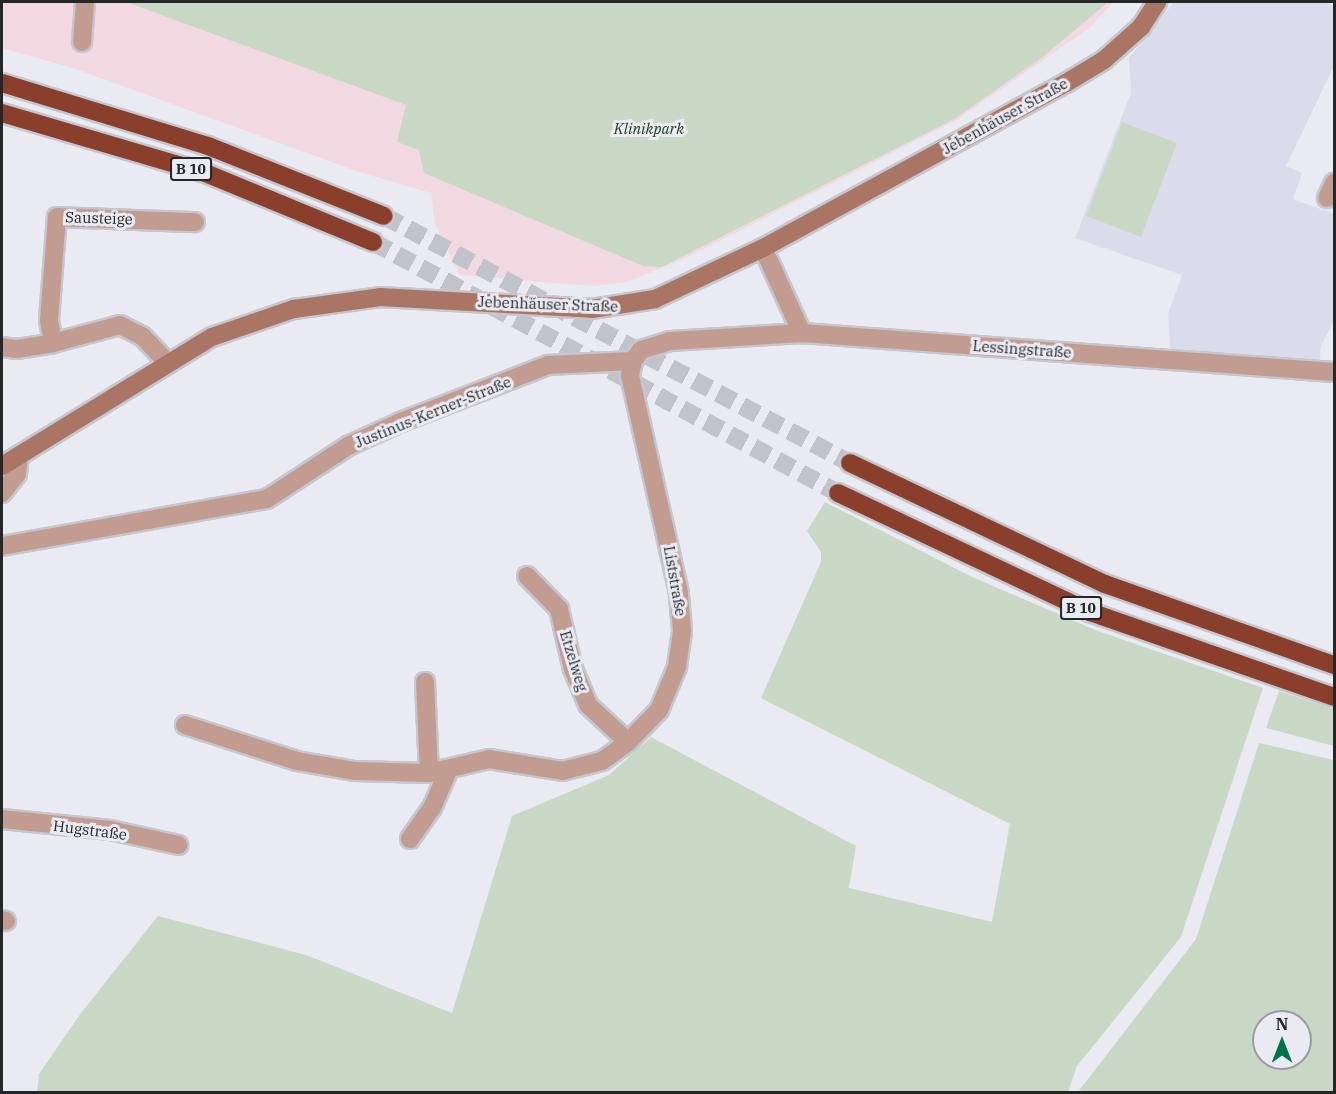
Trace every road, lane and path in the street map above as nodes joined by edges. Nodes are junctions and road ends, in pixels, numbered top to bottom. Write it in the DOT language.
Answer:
graph roads {
  1 [pos="85,2"];
  2 [pos="1157,2"];
  3 [pos="82,42"];
  4 [pos="2,82"];
  5 [pos="2,113"];
  6 [pos="384,216"];
  7 [pos="195,222"];
  8 [pos="374,242"];
  9 [pos="763,248"];
  10 [pos="802,333"];
  11 [pos="53,343"];
  12 [pos="2,347"];
  13 [pos="633,361"];
  14 [pos="167,362"];
  15 [pos="1335,372"];
  16 [pos="19,456"];
  17 [pos="850,463"];
  18 [pos="2,466"];
  19 [pos="2,493"];
  20 [pos="838,493"];
  21 [pos="2,546"];
  22 [pos="527,576"];
  23 [pos="1335,665"];
  24 [pos="425,682"];
  25 [pos="1335,697"];
  26 [pos="185,725"];
  27 [pos="628,742"];
  28 [pos="448,771"];
  29 [pos="429,773"];
  30 [pos="2,819"];
  31 [pos="410,839"];
  32 [pos="178,845"];
  1 -- 3 [label="street"];
  2 -- 9 [label="main road, Jebenhäuser Straße"];
  4 -- 6 [label="highway, B 10"];
  5 -- 8 [label="highway, B 10"];
  7 -- 11 [label="street, Sausteige"];
  9 -- 10 [label="street"];
  9 -- 14 [label="main road, Jebenhäuser Straße"];
  10 -- 13 [label="street, Justinus-Kerner-Straße"];
  10 -- 15 [label="street, Lessingstraße"];
  11 -- 12 [label="street"];
  11 -- 14 [label="street"];
  13 -- 21 [label="street, Justinus-Kerner-Straße"];
  13 -- 27 [label="street, Liststraße"];
  14 -- 16 [label="main road, Jebenhäuser Straße"];
  16 -- 18 [label="main road, Jebenhäuser Straße"];
  16 -- 19 [label="street"];
  17 -- 23 [label="highway, B 10"];
  20 -- 25 [label="highway, B 10"];
  22 -- 27 [label="street, Etzelweg"];
  24 -- 29 [label="street"];
  26 -- 29 [label="street, Liststraße"];
  27 -- 28 [label="street, Liststraße"];
  28 -- 29 [label="street, Liststraße"];
  28 -- 31 [label="street"];
  30 -- 32 [label="street, Hugstraße"];
}
